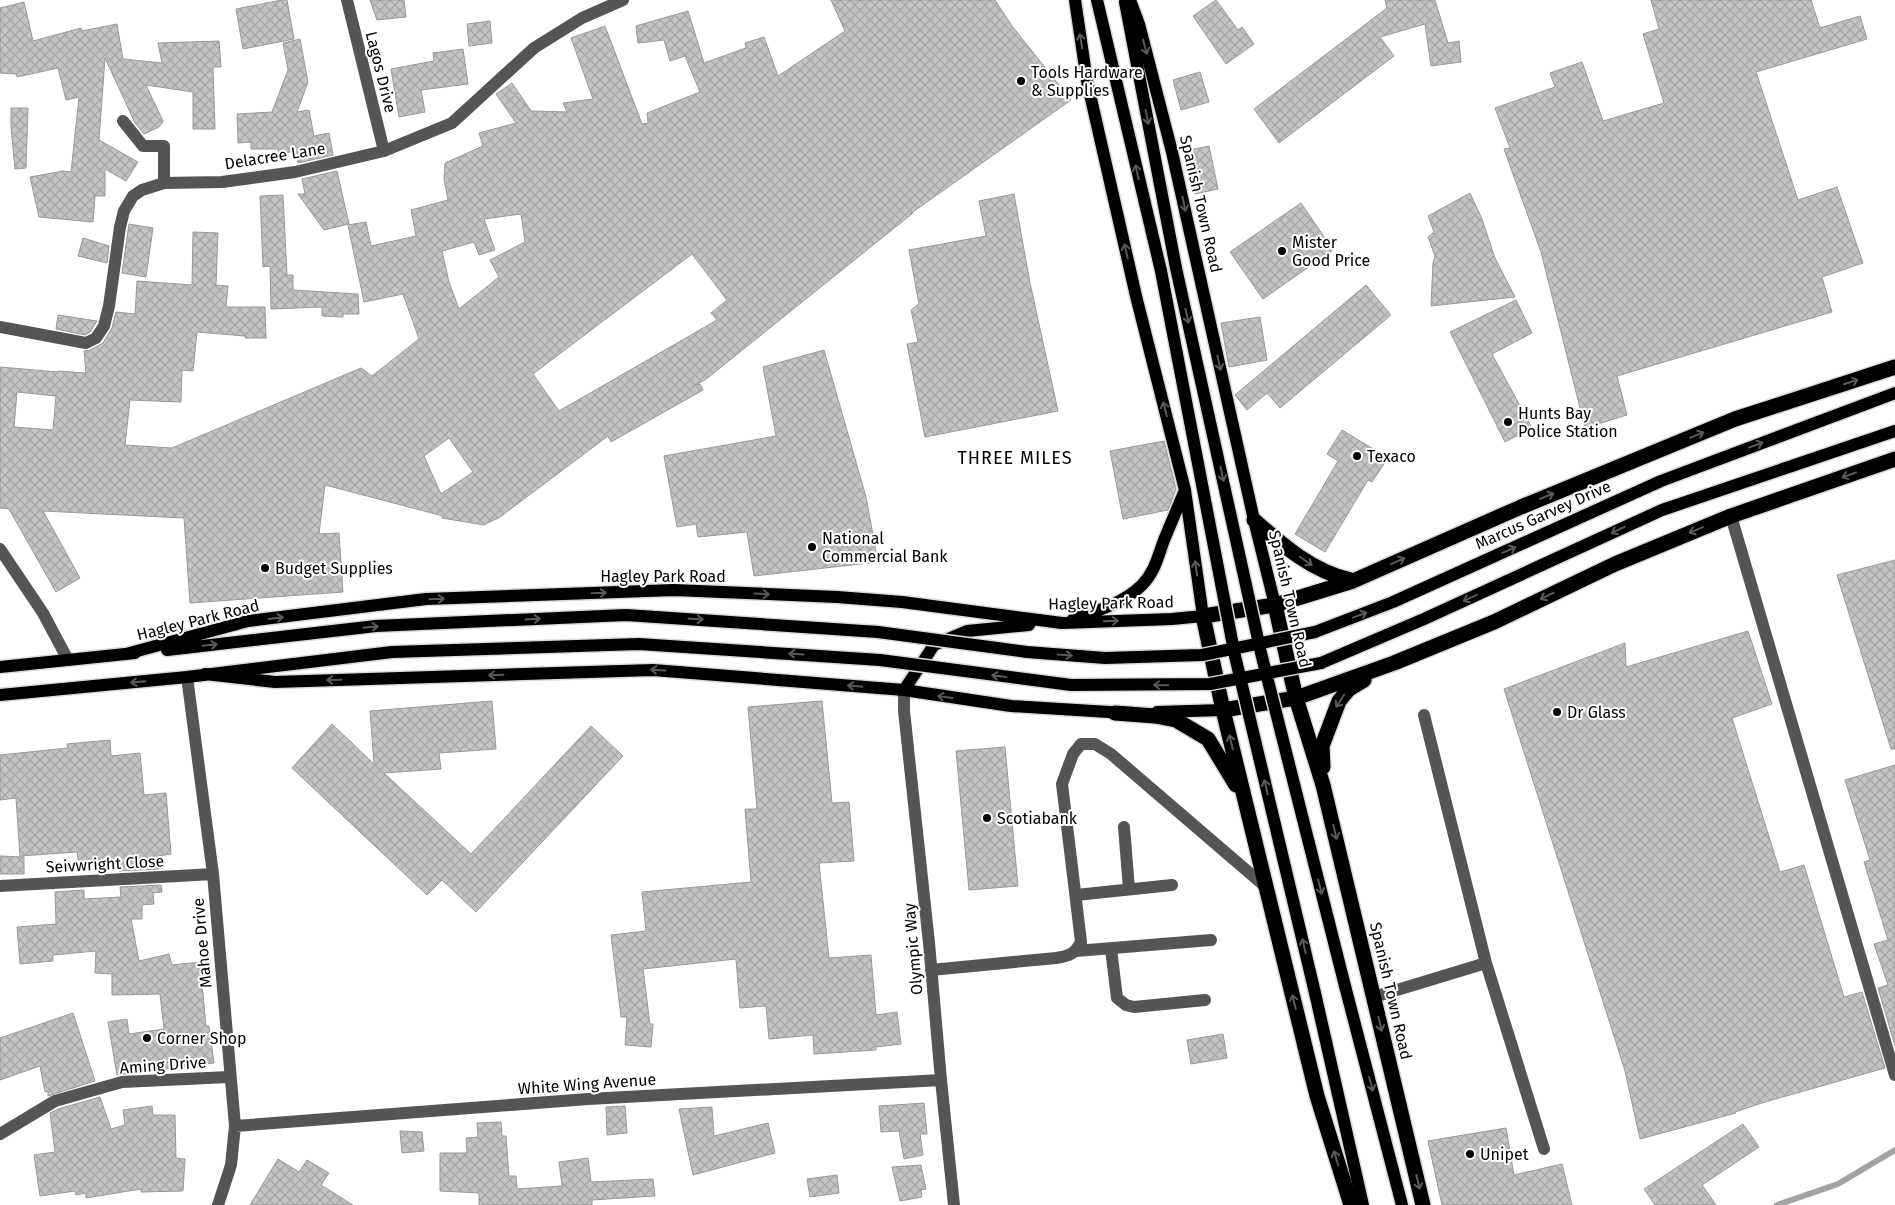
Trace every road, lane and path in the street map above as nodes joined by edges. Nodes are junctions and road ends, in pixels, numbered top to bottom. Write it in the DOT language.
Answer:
graph roads {
  1 [pos="347,0"];
  2 [pos="623,0"];
  3 [pos="1075,0"];
  4 [pos="1097,0"];
  5 [pos="1124,0"];
  6 [pos="1130,0"];
  7 [pos="123,121"];
  8 [pos="384,151"];
  9 [pos="164,183"];
  10 [pos="0,327"];
  11 [pos="1895,367"];
  12 [pos="1895,393"];
  13 [pos="1895,430"];
  14 [pos="1895,459"];
  15 [pos="1185,490"];
  16 [pos="1731,516"];
  17 [pos="1254,520"];
  18 [pos="0,549"];
  19 [pos="1353,581"];
  20 [pos="1275,604"];
  21 [pos="1204,616"];
  22 [pos="1062,623"];
  23 [pos="126,654"];
  24 [pos="1202,655"];
  25 [pos="68,660"];
  26 [pos="1394,663"];
  27 [pos="0,667"];
  28 [pos="205,674"];
  29 [pos="187,677"];
  30 [pos="904,690"];
  31 [pos="0,695"];
  32 [pos="1296,698"];
  33 [pos="1223,710"];
  34 [pos="1115,713"];
  35 [pos="1424,715"];
  36 [pos="1323,785"];
  37 [pos="1124,827"];
  38 [pos="1254,834"];
  39 [pos="213,874"];
  40 [pos="1172,885"];
  41 [pos="0,886"];
  42 [pos="1266,888"];
  43 [pos="1129,889"];
  44 [pos="1076,895"];
  45 [pos="1212,940"];
  46 [pos="1111,948"];
  47 [pos="1076,951"];
  48 [pos="1486,963"];
  49 [pos="931,970"];
  50 [pos="1374,997"];
  51 [pos="1204,1000"];
  52 [pos="1895,1075"];
  53 [pos="230,1076"];
  54 [pos="941,1080"];
  55 [pos="235,1126"];
  56 [pos="0,1134"];
  57 [pos="1544,1149"];
  58 [pos="218,1205"];
  59 [pos="954,1205"];
  60 [pos="1351,1205"];
  61 [pos="1363,1205"];
  62 [pos="1402,1205"];
  63 [pos="1423,1205"];
  1 -- 8 [label="street, Lagos Drive"];
  2 -- 8 [label="street, Delacree Lane"];
  15 -- 3 [label="main road, one-way"];
  61 -- 4 [label="main road, one-way, bridge"];
  5 -- 62 [label="main road, one-way, bridge"];
  6 -- 17 [label="main road, Spanish Town Road, one-way"];
  7 -- 9 [label="street"];
  8 -- 9 [label="street, Delacree Lane"];
  9 -- 10 [label="street, Delacree Lane"];
  19 -- 11 [label="highway, Marcus Garvey Drive, one-way"];
  24 -- 12 [label="main road, Marcus Garvey Drive, one-way, bridge"];
  13 -- 28 [label="main road, one-way, bridge"];
  14 -- 16 [label="highway, one-way"];
  21 -- 15 [label="main road, one-way"];
  15 -- 22 [label="main road"];
  16 -- 26 [label="highway, one-way"];
  16 -- 52 [label="street"];
  17 -- 19 [label="highway, one-way"];
  17 -- 20 [label="main road, Spanish Town Road"];
  18 -- 25 [label="street"];
  19 -- 20 [label="highway, Marcus Garvey Drive"];
  20 -- 21 [label="highway, Marcus Garvey Drive"];
  20 -- 32 [label="highway, Spanish Town Road"];
  22 -- 21 [label="main road, Hagley Park Road, one-way"];
  21 -- 33 [label="highway"];
  23 -- 22 [label="main road, Hagley Park Road, one-way"];
  22 -- 30 [label="main road"];
  23 -- 24 [label="main road, Hagley Park Road, one-way, bridge"];
  23 -- 25 [label="main road, Hagley Park Road"];
  25 -- 27 [label="main road, Hagley Park Road"];
  26 -- 32 [label="highway"];
  26 -- 36 [label="highway, one-way"];
  28 -- 29 [label="main road"];
  30 -- 28 [label="main road, one-way"];
  29 -- 31 [label="main road, one-way"];
  29 -- 39 [label="street, Mahoe Drive"];
  34 -- 30 [label="main road, one-way"];
  30 -- 49 [label="street, Olympic Way"];
  32 -- 33 [label="highway"];
  32 -- 36 [label="highway, Spanish Town Road"];
  33 -- 34 [label="main road"];
  38 -- 33 [label="highway, one-way"];
  34 -- 38 [label="highway"];
  35 -- 48 [label="street"];
  36 -- 50 [label="highway, Spanish Town Road, one-way"];
  37 -- 43 [label="street"];
  38 -- 42 [label="highway"];
  39 -- 41 [label="street, Seivwright Close"];
  39 -- 53 [label="street, Mahoe Drive"];
  40 -- 43 [label="street"];
  42 -- 44 [label="street"];
  60 -- 42 [label="highway, one-way"];
  43 -- 44 [label="street"];
  44 -- 47 [label="street"];
  45 -- 46 [label="street"];
  46 -- 47 [label="street"];
  46 -- 51 [label="street"];
  47 -- 49 [label="street"];
  48 -- 50 [label="street"];
  48 -- 57 [label="street"];
  49 -- 54 [label="street, Olympic Way"];
  50 -- 63 [label="highway, Spanish Town Road, one-way"];
  53 -- 55 [label="street, Mahoe Drive"];
  53 -- 56 [label="street, Aming Drive"];
  54 -- 55 [label="street, White Wing Avenue"];
  54 -- 59 [label="street, Olympic Way"];
  55 -- 58 [label="street, Mahoe Drive"];
}
